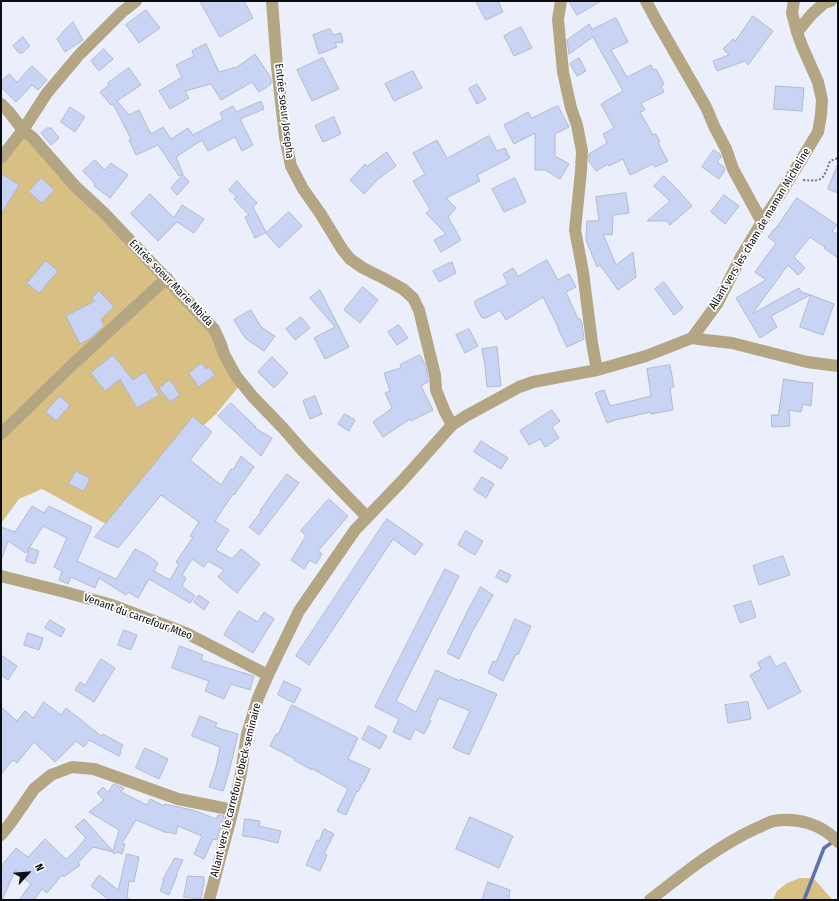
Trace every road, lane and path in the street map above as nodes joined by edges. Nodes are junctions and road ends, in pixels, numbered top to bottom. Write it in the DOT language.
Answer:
graph roads {
  1 [pos="136,1"];
  2 [pos="272,1"];
  3 [pos="560,1"];
  4 [pos="646,1"];
  5 [pos="794,1"];
  6 [pos="830,1"];
  7 [pos="797,32"];
  8 [pos="1,104"];
  9 [pos="23,130"];
  10 [pos="1,158"];
  11 [pos="838,158"];
  12 [pos="790,179"];
  13 [pos="762,222"];
  14 [pos="167,278"];
  15 [pos="692,338"];
  16 [pos="838,366"];
  17 [pos="597,370"];
  18 [pos="452,425"];
  19 [pos="1,434"];
  20 [pos="367,518"];
  21 [pos="1,576"];
  22 [pos="268,675"];
  23 [pos="233,810"];
  24 [pos="1,835"];
  25 [pos="838,842"];
  26 [pos="209,900"];
  27 [pos="650,900"];
  1 -- 9 [label="street"];
  2 -- 18 [label="street, Entrée soeur Josepha"];
  3 -- 17 [label="street"];
  4 -- 13 [label="street"];
  5 -- 7 [label="street, Allant vers les cham de maman Micheline"];
  6 -- 7 [label="street"];
  7 -- 12 [label="street, Allant vers les cham de maman Micheline"];
  8 -- 9 [label="street, Entrée soeur Marie Mbida"];
  9 -- 10 [label="street"];
  9 -- 14 [label="street, Entrée soeur Marie Mbida"];
  11 -- 12 [label="path"];
  12 -- 13 [label="street, Allant vers les cham de maman Micheline"];
  13 -- 15 [label="street, Allant vers les cham de maman Micheline"];
  14 -- 19 [label="street"];
  14 -- 20 [label="street, Entrée soeur Marie Mbida"];
  15 -- 16 [label="street"];
  15 -- 17 [label="street, Allant vers le carrefour obeck seminaire"];
  17 -- 18 [label="street, Allant vers le carrefour obeck seminaire"];
  18 -- 20 [label="street, Allant vers le carrefour obeck seminaire"];
  20 -- 22 [label="street, Allant vers le carrefour obeck seminaire"];
  21 -- 22 [label="street, Venant du carrefour Mteo"];
  22 -- 23 [label="street, Allant vers le carrefour obeck seminaire"];
  23 -- 24 [label="street"];
  23 -- 26 [label="street, Allant vers le carrefour obeck seminaire"];
  25 -- 27 [label="street"];
}
